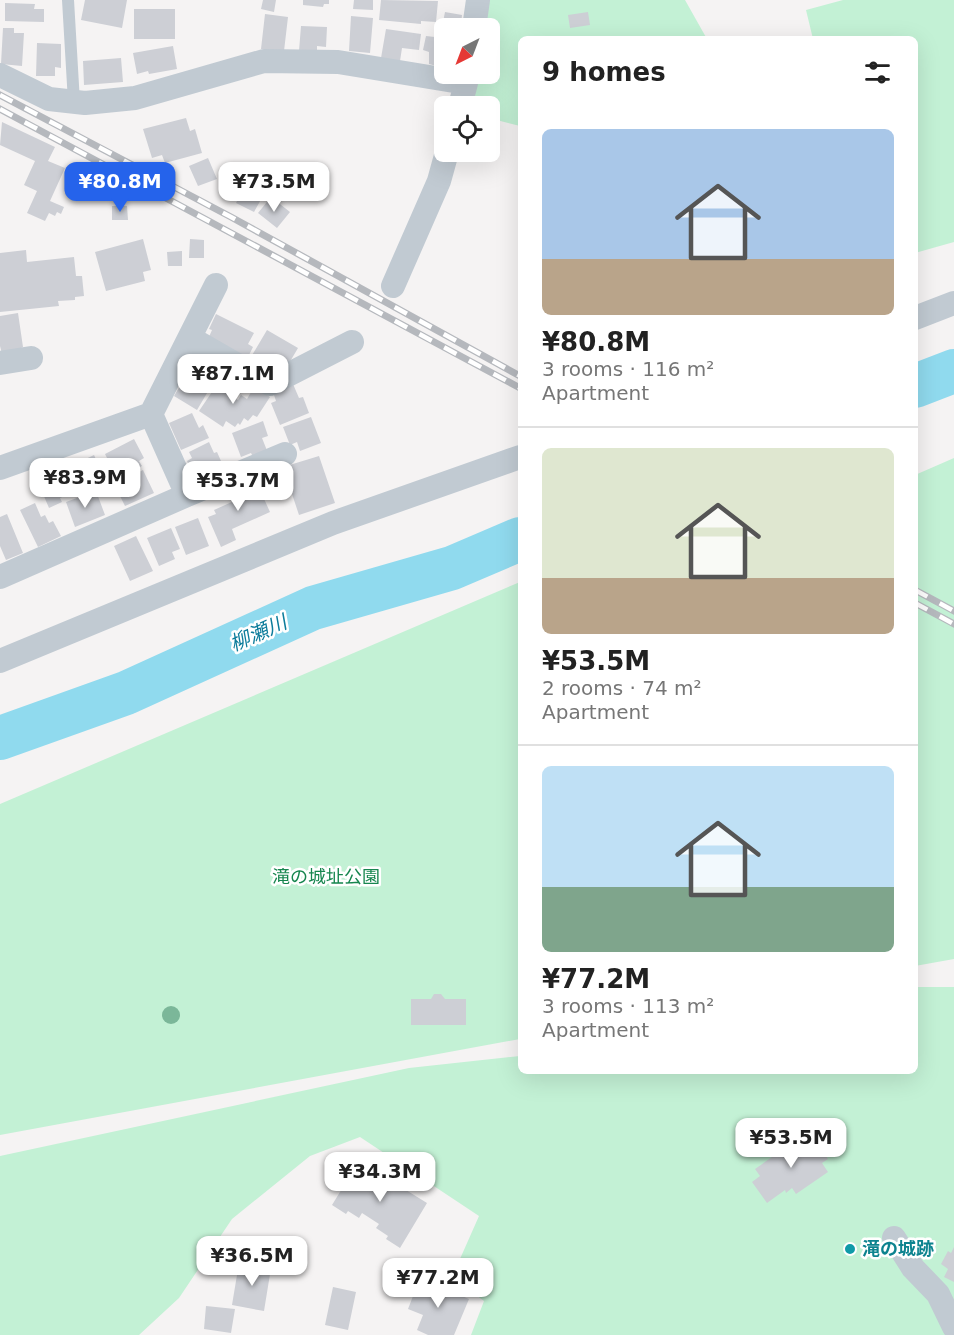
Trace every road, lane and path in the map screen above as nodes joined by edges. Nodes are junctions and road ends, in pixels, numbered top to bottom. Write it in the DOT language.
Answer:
graph roads {
  1 [pos="68,0"];
  2 [pos="478,0"];
  3 [pos="475,18"];
  4 [pos="434,74"];
  5 [pos="0,75"];
  6 [pos="74,102"];
  7 [pos="444,162"];
  8 [pos="216,285"];
  9 [pos="393,285"];
  10 [pos="954,303"];
  11 [pos="918,317"];
  12 [pos="190,338"];
  13 [pos="352,342"];
  14 [pos="31,358"];
  15 [pos="0,363"];
  16 [pos="151,414"];
  17 [pos="285,454"];
  18 [pos="518,457"];
  19 [pos="0,468"];
  20 [pos="187,495"];
  21 [pos="0,577"];
  22 [pos="0,661"];
  23 [pos="894,1238"];
  24 [pos="954,1327"];
  1 -- 6 [label="lane"];
  2 -- 3 [label="street"];
  4 -- 6 [label="street"];
  5 -- 6 [label="street"];
  7 -- 9 [label="street"];
  8 -- 12 [label="street"];
  10 -- 11 [label="street"];
  12 -- 13 [label="street"];
  12 -- 16 [label="street"];
  14 -- 15 [label="street"];
  16 -- 19 [label="street"];
  16 -- 20 [label="street"];
  17 -- 20 [label="street"];
  18 -- 22 [label="street"];
  20 -- 21 [label="street"];
  23 -- 24 [label="street"];
}
